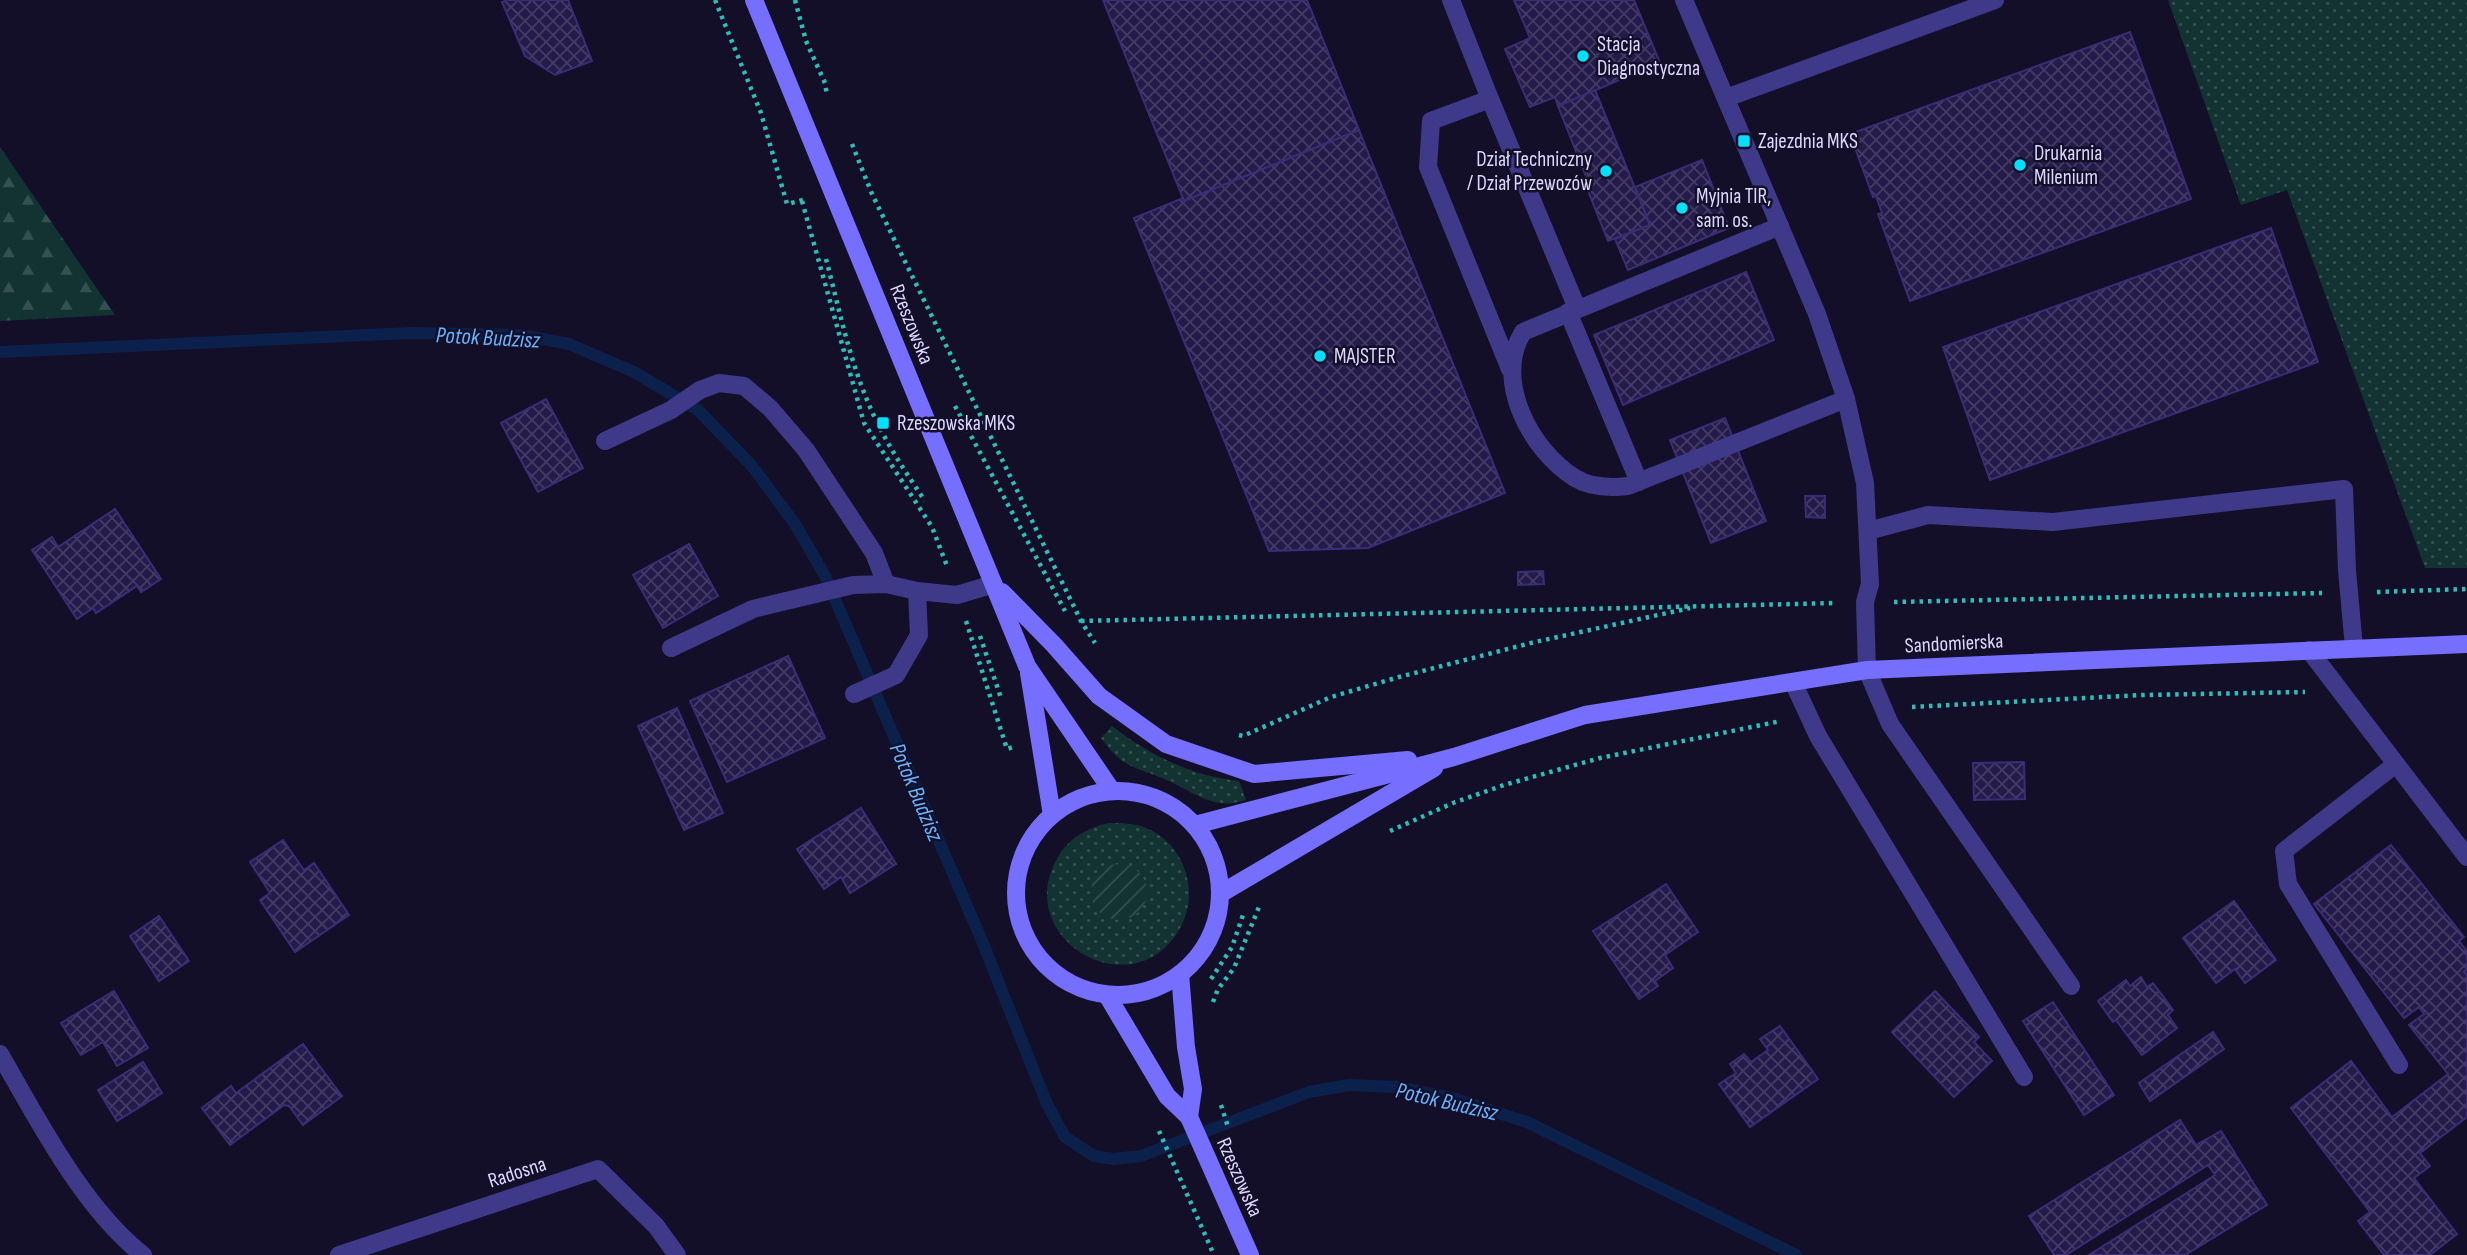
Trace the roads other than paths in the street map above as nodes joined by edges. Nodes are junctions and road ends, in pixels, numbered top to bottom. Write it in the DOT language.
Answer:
graph roads {
  1 [pos="754,0"];
  2 [pos="1451,0"];
  3 [pos="1684,0"];
  4 [pos="1995,0"];
  5 [pos="1726,98"];
  6 [pos="1490,99"];
  7 [pos="1780,226"];
  8 [pos="1573,310"];
  9 [pos="1512,372"];
  10 [pos="1846,399"];
  11 [pos="605,441"];
  12 [pos="1639,482"];
  13 [pos="1868,531"];
  14 [pos="886,584"];
  15 [pos="994,584"];
  16 [pos="917,591"];
  17 [pos="2467,644"];
  18 [pos="671,648"];
  19 [pos="2354,648"];
  20 [pos="2308,650"];
  21 [pos="1027,666"];
  22 [pos="1867,670"];
  23 [pos="1793,682"];
  24 [pos="854,694"];
  25 [pos="1454,757"];
  26 [pos="2396,764"];
  27 [pos="1112,791"];
  28 [pos="1052,815"];
  29 [pos="1195,825"];
  30 [pos="2467,857"];
  31 [pos="1220,894"];
  32 [pos="1180,974"];
  33 [pos="2071,986"];
  34 [pos="1107,995"];
  35 [pos="0,1054"];
  36 [pos="2399,1065"];
  37 [pos="2024,1077"];
  38 [pos="1189,1117"];
  39 [pos="143,1255"];
  40 [pos="339,1255"];
  41 [pos="677,1255"];
  42 [pos="1250,1255"];
  1 -- 15 [label="street, Rzeszowska"];
  2 -- 6 [label="street"];
  3 -- 5 [label="street"];
  4 -- 5 [label="street"];
  5 -- 7 [label="street"];
  6 -- 8 [label="street"];
  6 -- 9 [label="street"];
  7 -- 8 [label="street"];
  7 -- 10 [label="street"];
  8 -- 9 [label="street"];
  8 -- 12 [label="street"];
  9 -- 12 [label="street"];
  10 -- 12 [label="street"];
  10 -- 13 [label="street"];
  11 -- 14 [label="street"];
  13 -- 19 [label="street"];
  13 -- 22 [label="street"];
  14 -- 16 [label="street"];
  14 -- 18 [label="street"];
  15 -- 16 [label="street"];
  15 -- 21 [label="street, Rzeszowska"];
  15 -- 25 [label="street"];
  16 -- 24 [label="street"];
  17 -- 19 [label="street, Sandomierska"];
  19 -- 20 [label="street, Sandomierska"];
  20 -- 22 [label="street, Sandomierska"];
  20 -- 26 [label="street"];
  21 -- 27 [label="street, Rzeszowska"];
  21 -- 28 [label="street, Rzeszowska"];
  22 -- 23 [label="street, Sandomierska"];
  22 -- 33 [label="street"];
  23 -- 25 [label="street, Sandomierska"];
  23 -- 37 [label="street"];
  25 -- 29 [label="street"];
  25 -- 31 [label="street"];
  26 -- 30 [label="street"];
  26 -- 36 [label="street"];
  27 -- 28 [label="street"];
  27 -- 29 [label="street"];
  28 -- 34 [label="street"];
  29 -- 31 [label="street"];
  31 -- 32 [label="street"];
  32 -- 34 [label="street"];
  32 -- 38 [label="street, Rzeszowska"];
  34 -- 38 [label="street, Rzeszowska"];
  35 -- 39 [label="street"];
  38 -- 42 [label="street, Rzeszowska"];
  40 -- 41 [label="street, Radosna"];
}
